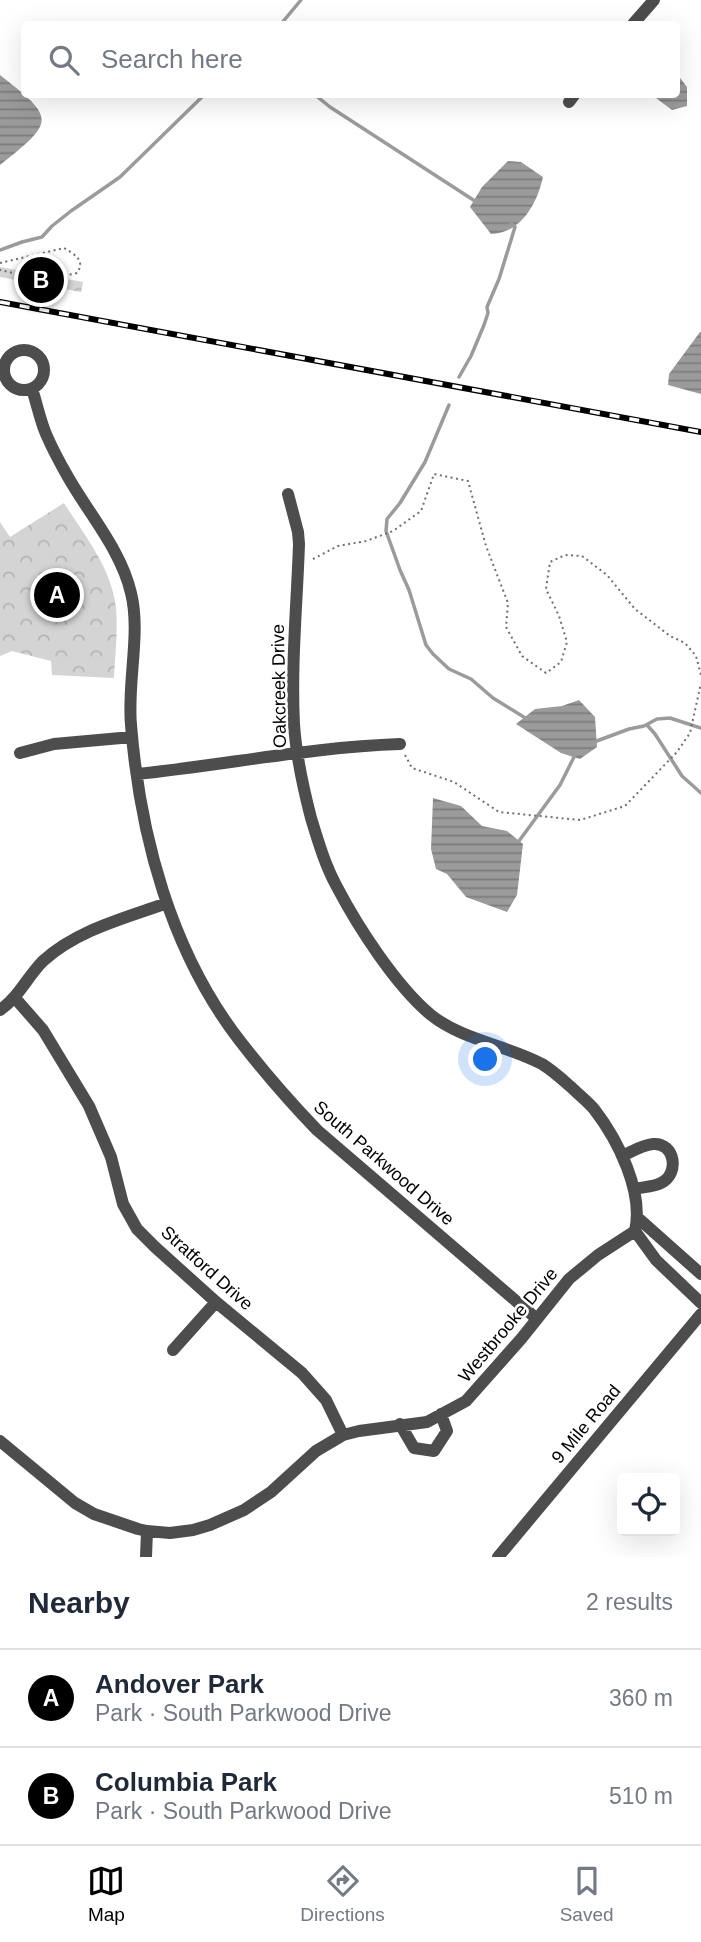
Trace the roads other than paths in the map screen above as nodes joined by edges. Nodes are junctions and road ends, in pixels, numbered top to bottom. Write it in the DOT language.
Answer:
graph roads {
  1 [pos="654,0"];
  2 [pos="636,21"];
  3 [pos="2,370"];
  4 [pos="32,389"];
  5 [pos="288,494"];
  6 [pos="132,737"];
  7 [pos="400,744"];
  8 [pos="20,752"];
  9 [pos="297,753"];
  10 [pos="137,774"];
  11 [pos="167,903"];
  12 [pos="15,998"];
  13 [pos="0,1010"];
  14 [pos="622,1156"];
  15 [pos="634,1189"];
  16 [pos="636,1224"];
  17 [pos="701,1274"];
  18 [pos="216,1302"];
  19 [pos="701,1303"];
  20 [pos="701,1314"];
  21 [pos="537,1319"];
  22 [pos="173,1350"];
  23 [pos="441,1414"];
  24 [pos="400,1424"];
  25 [pos="343,1436"];
  26 [pos="0,1441"];
  27 [pos="147,1531"];
  28 [pos="146,1557"];
  29 [pos="498,1557"];
  1 -- 2 [label="street"];
  3 -- 4 [label="street"];
  3 -- 4 [label="street"];
  4 -- 6 [label="street, South Parkwood Drive"];
  5 -- 9 [label="street, Oakcreek Drive"];
  6 -- 8 [label="street"];
  6 -- 10 [label="street, South Parkwood Drive"];
  7 -- 9 [label="street"];
  9 -- 10 [label="street"];
  9 -- 14 [label="street, Oakcreek Drive"];
  10 -- 11 [label="street, South Parkwood Drive"];
  11 -- 12 [label="street"];
  11 -- 21 [label="street, South Parkwood Drive"];
  12 -- 13 [label="street"];
  12 -- 18 [label="street, Stratford Drive"];
  14 -- 15 [label="street, Oakcreek Drive"];
  14 -- 15 [label="street"];
  15 -- 16 [label="street, Oakcreek Drive"];
  16 -- 17 [label="street"];
  16 -- 19 [label="street, Oakcreek Drive"];
  16 -- 21 [label="street, Westbrooke Drive"];
  18 -- 22 [label="street"];
  18 -- 25 [label="street, Stratford Drive"];
  20 -- 29 [label="street, 9 Mile Road"];
  21 -- 23 [label="street, Westbrooke Drive"];
  23 -- 24 [label="street, Westbrooke Drive"];
  23 -- 24 [label="street"];
  24 -- 25 [label="street, Westbrooke Drive"];
  25 -- 27 [label="street, Westbrooke Drive"];
  26 -- 27 [label="street, Westbrooke Drive"];
  27 -- 28 [label="street"];
}
